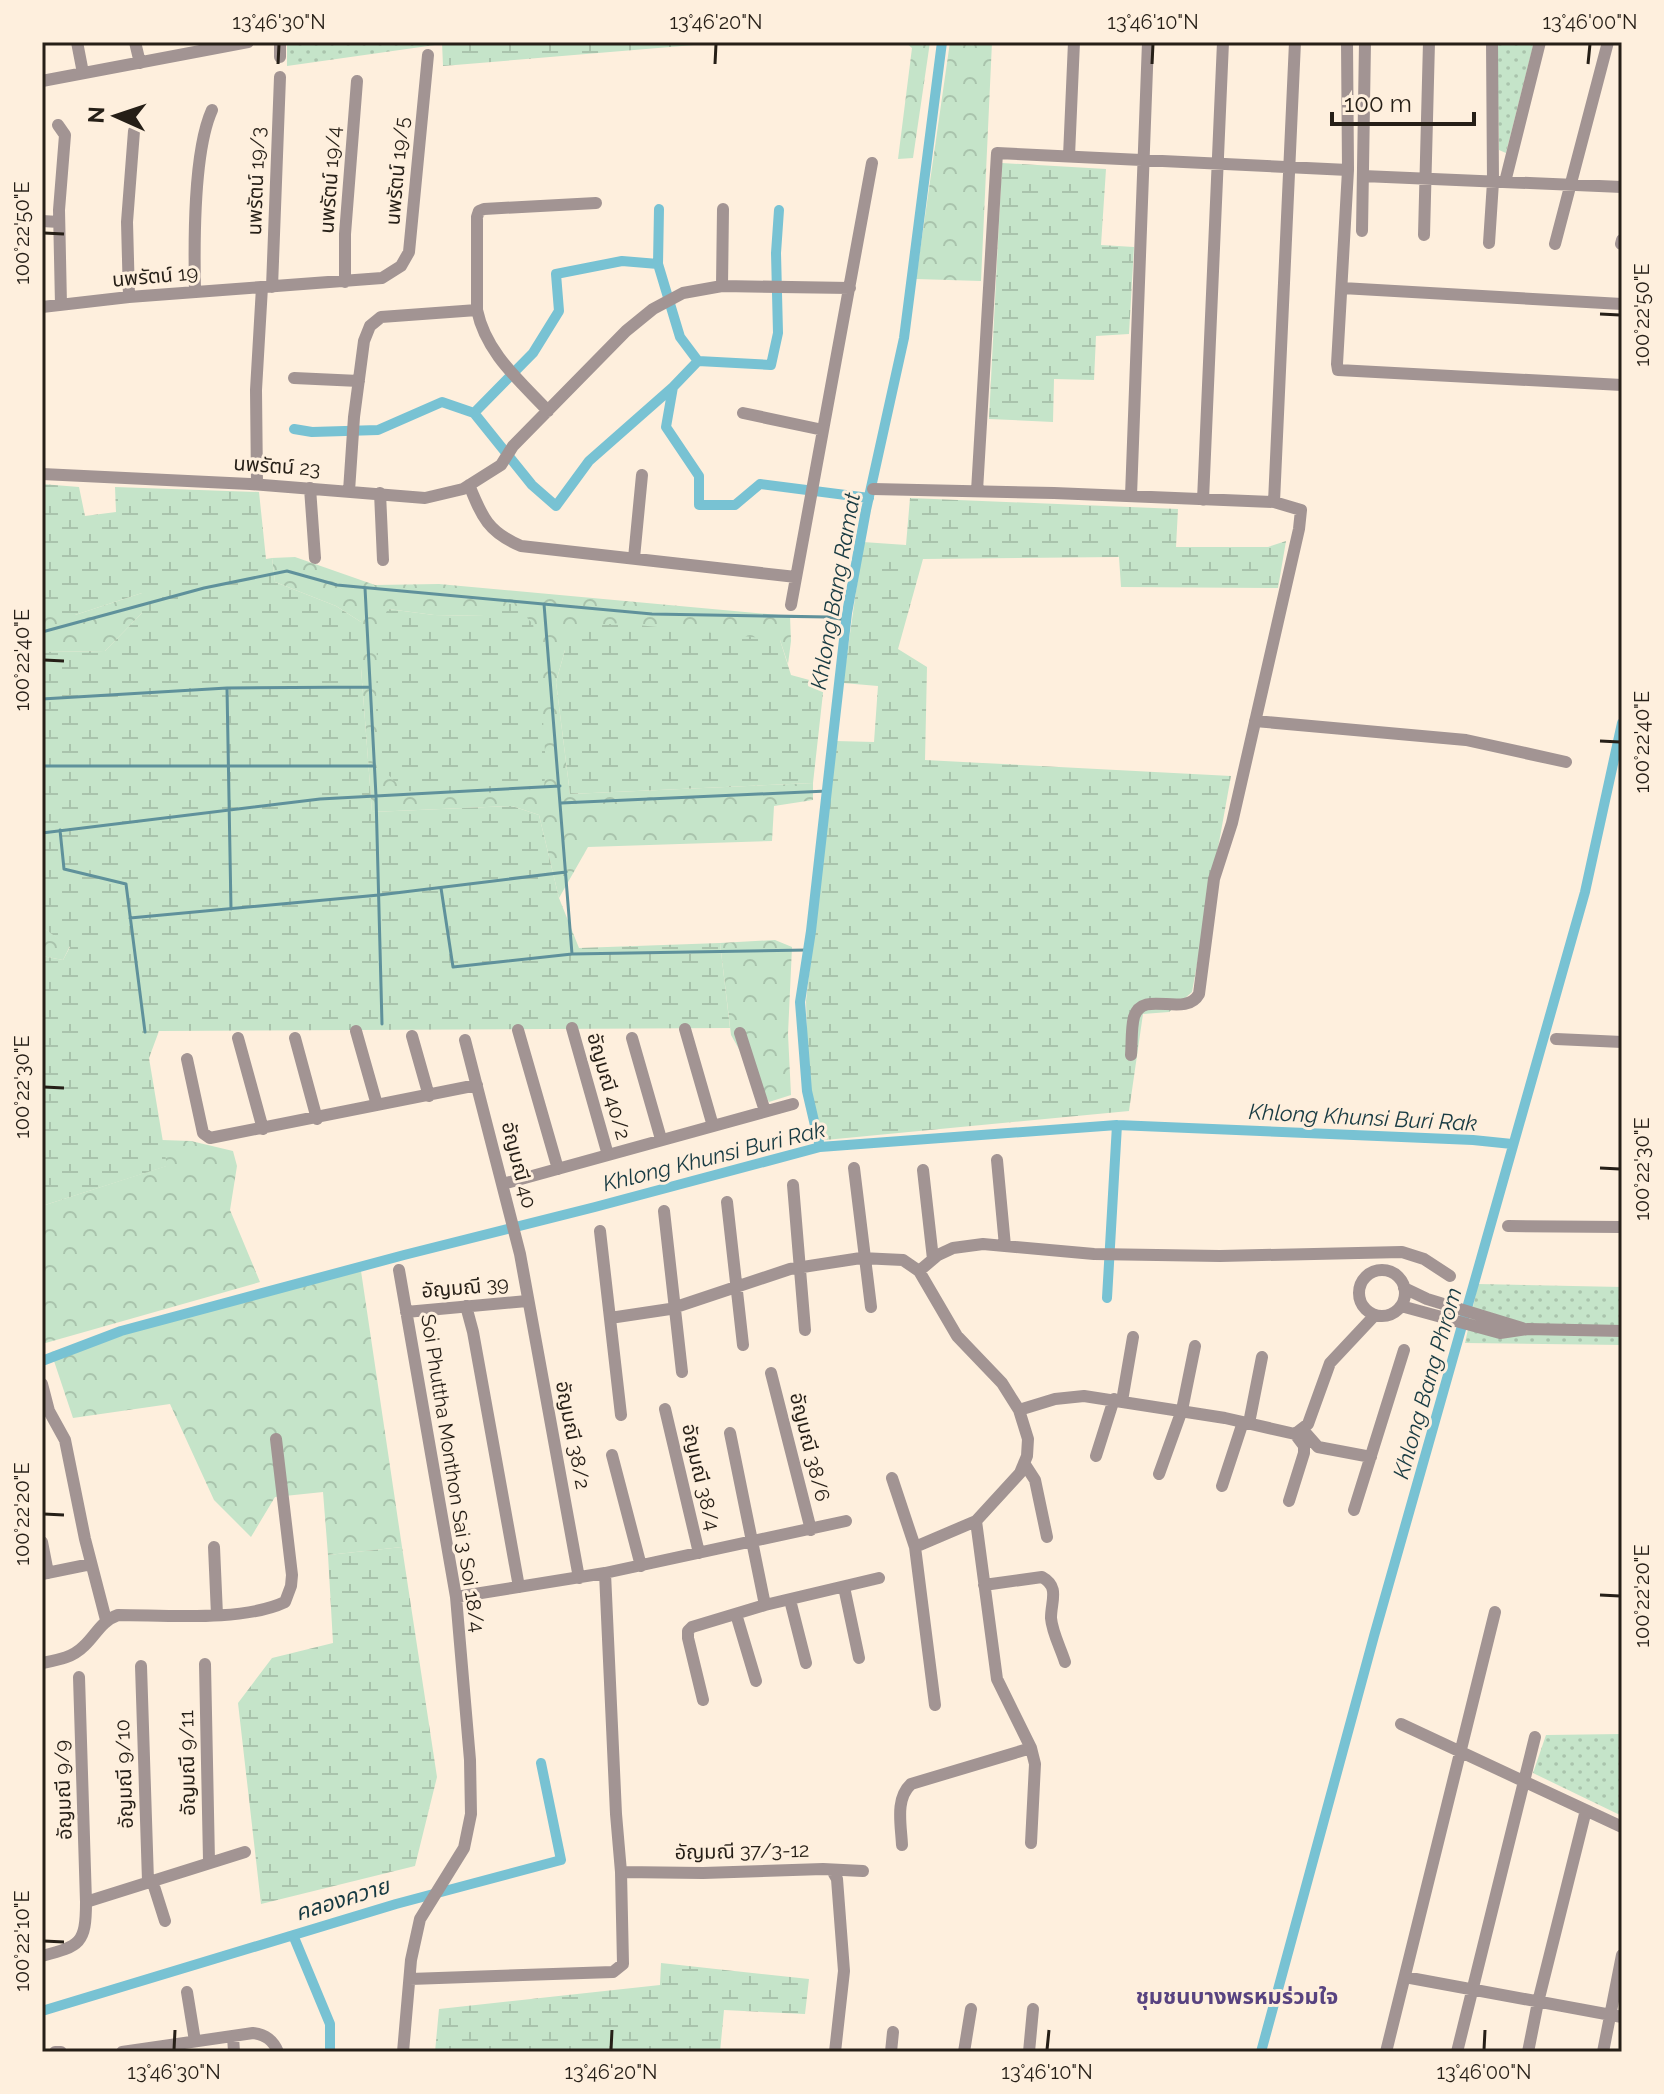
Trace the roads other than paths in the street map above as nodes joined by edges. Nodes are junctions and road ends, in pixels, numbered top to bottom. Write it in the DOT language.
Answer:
graph roads {
  1 [pos="77,42"];
  2 [pos="135,42"];
  3 [pos="245,42"];
  4 [pos="280,42"];
  5 [pos="1074,42"];
  6 [pos="1148,42"];
  7 [pos="1223,42"];
  8 [pos="1295,42"];
  9 [pos="1347,42"];
  10 [pos="1365,42"];
  11 [pos="1429,42"];
  12 [pos="1492,42"];
  13 [pos="1540,42"];
  14 [pos="1608,42"];
  15 [pos="189,48"];
  16 [pos="428,55"];
  17 [pos="280,57"];
  18 [pos="140,63"];
  19 [pos="83,73"];
  20 [pos="280,77"];
  21 [pos="42,81"];
  22 [pos="357,81"];
  23 [pos="212,110"];
  24 [pos="58,125"];
  25 [pos="134,131"];
  26 [pos="1069,156"];
  27 [pos="1143,159"];
  28 [pos="872,163"];
  29 [pos="1218,164"];
  30 [pos="1290,168"];
  31 [pos="1348,170"];
  32 [pos="1363,176"];
  33 [pos="1426,179"];
  34 [pos="1499,182"];
  35 [pos="1570,185"];
  36 [pos="1622,187"];
  37 [pos="596,203"];
  38 [pos="723,209"];
  39 [pos="42,221"];
  40 [pos="59,222"];
  41 [pos="1362,231"];
  42 [pos="1424,235"];
  43 [pos="1489,243"];
  44 [pos="1555,244"];
  45 [pos="382,278"];
  46 [pos="345,282"];
  47 [pos="722,286"];
  48 [pos="267,287"];
  49 [pos="850,288"];
  50 [pos="1342,288"];
  51 [pos="195,292"];
  52 [pos="129,297"];
  53 [pos="1622,304"];
  54 [pos="61,305"];
  55 [pos="42,307"];
  56 [pos="477,310"];
  57 [pos="294,378"];
  58 [pos="359,381"];
  59 [pos="1622,385"];
  60 [pos="548,411"];
  61 [pos="743,413"];
  62 [pos="823,430"];
  63 [pos="42,474"];
  64 [pos="642,475"];
  65 [pos="257,484"];
  66 [pos="469,485"];
  67 [pos="310,488"];
  68 [pos="873,489"];
  69 [pos="349,491"];
  70 [pos="977,491"];
  71 [pos="380,493"];
  72 [pos="1131,496"];
  73 [pos="1203,500"];
  74 [pos="1274,502"];
  75 [pos="315,558"];
  76 [pos="634,558"];
  77 [pos="383,560"];
  78 [pos="796,577"];
  79 [pos="791,605"];
  80 [pos="1255,721"];
  81 [pos="1566,762"];
  82 [pos="572,1028"];
  83 [pos="685,1029"];
  84 [pos="518,1030"];
  85 [pos="356,1031"];
  86 [pos="740,1033"];
  87 [pos="412,1036"];
  88 [pos="238,1038"];
  89 [pos="295,1038"];
  90 [pos="632,1038"];
  91 [pos="1556,1039"];
  92 [pos="465,1040"];
  93 [pos="1622,1042"];
  94 [pos="1131,1055"];
  95 [pos="187,1059"];
  96 [pos="477,1085"];
  97 [pos="429,1096"];
  98 [pos="793,1104"];
  99 [pos="377,1105"];
  100 [pos="765,1111"];
  101 [pos="317,1119"];
  102 [pos="713,1126"];
  103 [pos="263,1129"];
  104 [pos="661,1139"];
  105 [pos="608,1155"];
  106 [pos="997,1160"];
  107 [pos="854,1168"];
  108 [pos="558,1169"];
  109 [pos="923,1170"];
  110 [pos="793,1185"];
  111 [pos="504,1189"];
  112 [pos="727,1202"];
  113 [pos="664,1211"];
  114 [pos="1508,1226"];
  115 [pos="1622,1227"];
  116 [pos="600,1231"];
  117 [pos="1005,1246"];
  118 [pos="865,1258"];
  119 [pos="933,1259"];
  120 [pos="800,1268"];
  121 [pos="399,1270"];
  122 [pos="919,1271"];
  123 [pos="1450,1276"];
  124 [pos="737,1287"];
  125 [pos="1404,1288"];
  126 [pos="527,1301"];
  127 [pos="1425,1305"];
  128 [pos="466,1306"];
  129 [pos="1401,1306"];
  130 [pos="871,1307"];
  131 [pos="675,1308"];
  132 [pos="406,1312"];
  133 [pos="1375,1315"];
  134 [pos="610,1318"];
  135 [pos="805,1330"];
  136 [pos="1622,1331"];
  137 [pos="1133,1337"];
  138 [pos="743,1345"];
  139 [pos="1195,1346"];
  140 [pos="1404,1350"];
  141 [pos="1262,1357"];
  142 [pos="682,1372"];
  143 [pos="771,1373"];
  144 [pos="42,1384"];
  145 [pos="1118,1400"];
  146 [pos="665,1409"];
  147 [pos="1019,1410"];
  148 [pos="1182,1410"];
  149 [pos="621,1415"];
  150 [pos="1246,1422"];
  151 [pos="1299,1432"];
  152 [pos="730,1433"];
  153 [pos="276,1439"];
  154 [pos="612,1455"];
  155 [pos="1096,1456"];
  156 [pos="1371,1457"];
  157 [pos="1024,1463"];
  158 [pos="1159,1474"];
  159 [pos="892,1478"];
  160 [pos="1222,1486"];
  161 [pos="1289,1501"];
  162 [pos="1354,1510"];
  163 [pos="846,1521"];
  164 [pos="976,1521"];
  165 [pos="811,1530"];
  166 [pos="1047,1537"];
  167 [pos="754,1541"];
  168 [pos="42,1542"];
  169 [pos="214,1547"];
  170 [pos="915,1547"];
  171 [pos="699,1553"];
  172 [pos="91,1564"];
  173 [pos="641,1566"];
  174 [pos="605,1573"];
  175 [pos="45,1574"];
  176 [pos="579,1578"];
  177 [pos="879,1578"];
  178 [pos="984,1585"];
  179 [pos="519,1587"];
  180 [pos="844,1587"];
  181 [pos="456,1597"];
  182 [pos="790,1600"];
  183 [pos="765,1605"];
  184 [pos="1495,1612"];
  185 [pos="736,1614"];
  186 [pos="217,1615"];
  187 [pos="106,1620"];
  188 [pos="859,1658"];
  189 [pos="1065,1662"];
  190 [pos="42,1663"];
  191 [pos="806,1663"];
  192 [pos="205,1664"];
  193 [pos="141,1666"];
  194 [pos="79,1677"];
  195 [pos="756,1681"];
  196 [pos="703,1700"];
  197 [pos="935,1705"];
  198 [pos="1401,1724"];
  199 [pos="1535,1737"];
  200 [pos="1031,1748"];
  201 [pos="1460,1752"];
  202 [pos="1524,1781"];
  203 [pos="1586,1810"];
  204 [pos="1622,1827"];
  205 [pos="1031,1843"];
  206 [pos="902,1845"];
  207 [pos="245,1852"];
  208 [pos="209,1861"];
  209 [pos="832,1870"];
  210 [pos="863,1871"];
  211 [pos="621,1872"];
  212 [pos="150,1881"];
  213 [pos="86,1902"];
  214 [pos="165,1921"];
  215 [pos="1622,1955"];
  216 [pos="42,1956"];
  217 [pos="1405,1977"];
  218 [pos="410,1979"];
  219 [pos="1472,1990"];
  220 [pos="187,1992"];
  221 [pos="1538,2002"];
  222 [pos="971,2009"];
  223 [pos="1033,2009"];
  224 [pos="1616,2016"];
  225 [pos="893,2032"];
  226 [pos="233,2036"];
  227 [pos="195,2041"];
  228 [pos="168,2049"];
  229 [pos="55,2052"];
  230 [pos="61,2052"];
  231 [pos="122,2052"];
  232 [pos="234,2052"];
  233 [pos="278,2052"];
  234 [pos="403,2052"];
  235 [pos="835,2052"];
  236 [pos="891,2052"];
  237 [pos="964,2052"];
  238 [pos="1029,2052"];
  239 [pos="1386,2052"];
  240 [pos="1457,2052"];
  241 [pos="1528,2052"];
  242 [pos="1603,2052"];
  1 -- 19 [label="street"];
  2 -- 18 [label="street"];
  3 -- 15 [label="street"];
  4 -- 17 [label="street"];
  5 -- 26 [label="street"];
  6 -- 27 [label="street"];
  7 -- 29 [label="street"];
  8 -- 30 [label="street"];
  9 -- 31 [label="street"];
  10 -- 32 [label="street"];
  11 -- 33 [label="street"];
  12 -- 34 [label="street"];
  13 -- 34 [label="street"];
  14 -- 35 [label="street"];
  15 -- 18 [label="street"];
  16 -- 45 [label="street, นพรัตน์ 19/5"];
  18 -- 19 [label="street"];
  19 -- 21 [label="street"];
  20 -- 48 [label="street, นพรัตน์ 19/3"];
  22 -- 46 [label="street, นพรัตน์ 19/4"];
  23 -- 51 [label="street"];
  24 -- 40 [label="street"];
  25 -- 52 [label="street"];
  26 -- 27 [label="street"];
  26 -- 70 [label="street"];
  27 -- 29 [label="street"];
  27 -- 72 [label="street"];
  28 -- 49 [label="street"];
  29 -- 30 [label="street"];
  29 -- 73 [label="street"];
  30 -- 31 [label="street"];
  30 -- 74 [label="street"];
  31 -- 50 [label="street"];
  32 -- 33 [label="street"];
  32 -- 41 [label="street"];
  33 -- 34 [label="street"];
  33 -- 42 [label="street"];
  34 -- 35 [label="street"];
  34 -- 43 [label="street"];
  35 -- 36 [label="street"];
  35 -- 44 [label="street"];
  37 -- 56 [label="street"];
  38 -- 47 [label="street"];
  39 -- 40 [label="street"];
  40 -- 54 [label="street"];
  45 -- 46 [label="street, นพรัตน์ 19"];
  46 -- 48 [label="street, นพรัตน์ 19"];
  47 -- 49 [label="street"];
  47 -- 60 [label="street"];
  48 -- 51 [label="street, นพรัตน์ 19"];
  48 -- 65 [label="street, นพรัตน์ 19/3"];
  49 -- 62 [label="street"];
  50 -- 53 [label="street"];
  50 -- 59 [label="street"];
  51 -- 52 [label="street, นพรัตน์ 19"];
  52 -- 54 [label="street, นพรัตน์ 19"];
  54 -- 55 [label="street, นพรัตน์ 19"];
  56 -- 58 [label="street"];
  56 -- 60 [label="street"];
  57 -- 58 [label="street"];
  58 -- 69 [label="street"];
  60 -- 66 [label="street, นพรัตน์ 23"];
  61 -- 62 [label="street"];
  62 -- 78 [label="street"];
  63 -- 65 [label="street, นพรัตน์ 23"];
  64 -- 76 [label="street"];
  65 -- 67 [label="street, นพรัตน์ 23"];
  66 -- 71 [label="street, นพรัตน์ 23"];
  66 -- 76 [label="street"];
  67 -- 69 [label="street, นพรัตน์ 23"];
  67 -- 75 [label="street"];
  68 -- 70 [label="street"];
  69 -- 71 [label="street, นพรัตน์ 23"];
  70 -- 72 [label="street"];
  71 -- 77 [label="street"];
  72 -- 73 [label="street"];
  73 -- 74 [label="street"];
  74 -- 80 [label="street"];
  76 -- 78 [label="street"];
  78 -- 79 [label="street"];
  80 -- 81 [label="street"];
  80 -- 94 [label="street"];
  82 -- 105 [label="street, อัญมณี 40/2"];
  83 -- 102 [label="street"];
  84 -- 108 [label="street"];
  85 -- 99 [label="street"];
  86 -- 100 [label="street"];
  87 -- 97 [label="street"];
  88 -- 103 [label="street"];
  89 -- 101 [label="street"];
  90 -- 104 [label="street"];
  91 -- 93 [label="street"];
  92 -- 96 [label="street, อัญมณี 40"];
  95 -- 103 [label="street"];
  96 -- 97 [label="street"];
  96 -- 111 [label="street, อัญมณี 40"];
  97 -- 99 [label="street"];
  98 -- 100 [label="street"];
  99 -- 101 [label="street"];
  100 -- 102 [label="street"];
  101 -- 103 [label="street"];
  102 -- 104 [label="street"];
  104 -- 105 [label="street"];
  105 -- 108 [label="street"];
  106 -- 117 [label="street"];
  107 -- 118 [label="street"];
  108 -- 111 [label="street"];
  109 -- 119 [label="street"];
  110 -- 120 [label="street"];
  111 -- 126 [label="street, อัญมณี 40"];
  112 -- 124 [label="street"];
  113 -- 131 [label="street"];
  114 -- 115 [label="street"];
  116 -- 134 [label="street"];
  117 -- 119 [label="street"];
  117 -- 123 [label="street"];
  118 -- 120 [label="street"];
  118 -- 122 [label="street"];
  118 -- 130 [label="street"];
  119 -- 122 [label="street"];
  120 -- 124 [label="street"];
  120 -- 135 [label="street"];
  121 -- 132 [label="street, Soi Phuttha Monthon Sai 3 Soi 18/4"];
  122 -- 147 [label="street"];
  124 -- 131 [label="street"];
  124 -- 138 [label="street"];
  125 -- 127 [label="street"];
  125 -- 129 [label="street"];
  125 -- 133 [label="street"];
  126 -- 128 [label="street, อัญมณี 39"];
  126 -- 176 [label="street, อัญมณี 38/2"];
  127 -- 129 [label="street"];
  127 -- 136 [label="street"];
  128 -- 132 [label="street, อัญมณี 39"];
  128 -- 179 [label="street"];
  129 -- 133 [label="street"];
  131 -- 134 [label="street"];
  131 -- 142 [label="street"];
  132 -- 181 [label="street, Soi Phuttha Monthon Sai 3 Soi 18/4"];
  133 -- 151 [label="street"];
  134 -- 149 [label="street"];
  137 -- 145 [label="street"];
  139 -- 148 [label="street"];
  140 -- 156 [label="street"];
  141 -- 150 [label="street"];
  143 -- 165 [label="street, อัญมณี 38/6"];
  144 -- 172 [label="street"];
  145 -- 147 [label="street"];
  145 -- 148 [label="street"];
  145 -- 155 [label="street"];
  146 -- 171 [label="street, อัญมณี 38/4"];
  147 -- 157 [label="street"];
  148 -- 150 [label="street"];
  148 -- 158 [label="street"];
  150 -- 151 [label="street"];
  150 -- 160 [label="street"];
  151 -- 156 [label="street"];
  151 -- 161 [label="street"];
  152 -- 167 [label="street"];
  153 -- 186 [label="street"];
  154 -- 173 [label="street"];
  156 -- 162 [label="street"];
  157 -- 164 [label="street"];
  157 -- 166 [label="street"];
  159 -- 170 [label="street"];
  163 -- 165 [label="street"];
  164 -- 170 [label="street"];
  164 -- 178 [label="street"];
  165 -- 167 [label="street"];
  167 -- 171 [label="street"];
  167 -- 183 [label="street"];
  168 -- 175 [label="street"];
  169 -- 186 [label="street"];
  170 -- 197 [label="street"];
  171 -- 173 [label="street"];
  172 -- 175 [label="street"];
  172 -- 187 [label="street"];
  173 -- 174 [label="street"];
  174 -- 176 [label="street"];
  174 -- 211 [label="street"];
  176 -- 179 [label="street"];
  177 -- 180 [label="street"];
  178 -- 189 [label="street"];
  178 -- 200 [label="street"];
  179 -- 181 [label="street"];
  180 -- 182 [label="street"];
  180 -- 188 [label="street"];
  181 -- 218 [label="street, Soi Phuttha Monthon Sai 3 Soi 18/4"];
  182 -- 183 [label="street"];
  182 -- 191 [label="street"];
  183 -- 185 [label="street"];
  184 -- 201 [label="street"];
  185 -- 195 [label="street"];
  185 -- 196 [label="street"];
  186 -- 187 [label="street"];
  187 -- 190 [label="street"];
  192 -- 208 [label="street, อัญมณี 9/11"];
  193 -- 212 [label="street, อัญมณี 9/10"];
  194 -- 213 [label="street, อัญมณี 9/9"];
  198 -- 201 [label="street"];
  199 -- 202 [label="street"];
  200 -- 205 [label="street"];
  200 -- 206 [label="street"];
  201 -- 202 [label="street"];
  201 -- 217 [label="street"];
  202 -- 203 [label="street"];
  202 -- 219 [label="street"];
  203 -- 204 [label="street"];
  203 -- 221 [label="street"];
  207 -- 208 [label="street"];
  208 -- 212 [label="street"];
  209 -- 210 [label="street, อัญมณี 37/3-12"];
  209 -- 211 [label="street, อัญมณี 37/3-12"];
  209 -- 235 [label="street"];
  211 -- 218 [label="street"];
  212 -- 213 [label="street"];
  212 -- 214 [label="street, อัญมณี 9/10"];
  213 -- 216 [label="street, อัญมณี 9/9"];
  215 -- 224 [label="street"];
  217 -- 219 [label="street"];
  217 -- 239 [label="street"];
  218 -- 234 [label="street, Soi Phuttha Monthon Sai 3 Soi 18/4"];
  219 -- 221 [label="street"];
  219 -- 240 [label="street"];
  220 -- 227 [label="street"];
  221 -- 224 [label="street"];
  221 -- 241 [label="street"];
  222 -- 237 [label="street"];
  223 -- 238 [label="street"];
  224 -- 242 [label="street"];
  225 -- 236 [label="street"];
  226 -- 227 [label="street"];
  226 -- 232 [label="street"];
  226 -- 233 [label="street"];
  227 -- 228 [label="street"];
  228 -- 231 [label="street"];
  229 -- 230 [label="street"];
}
